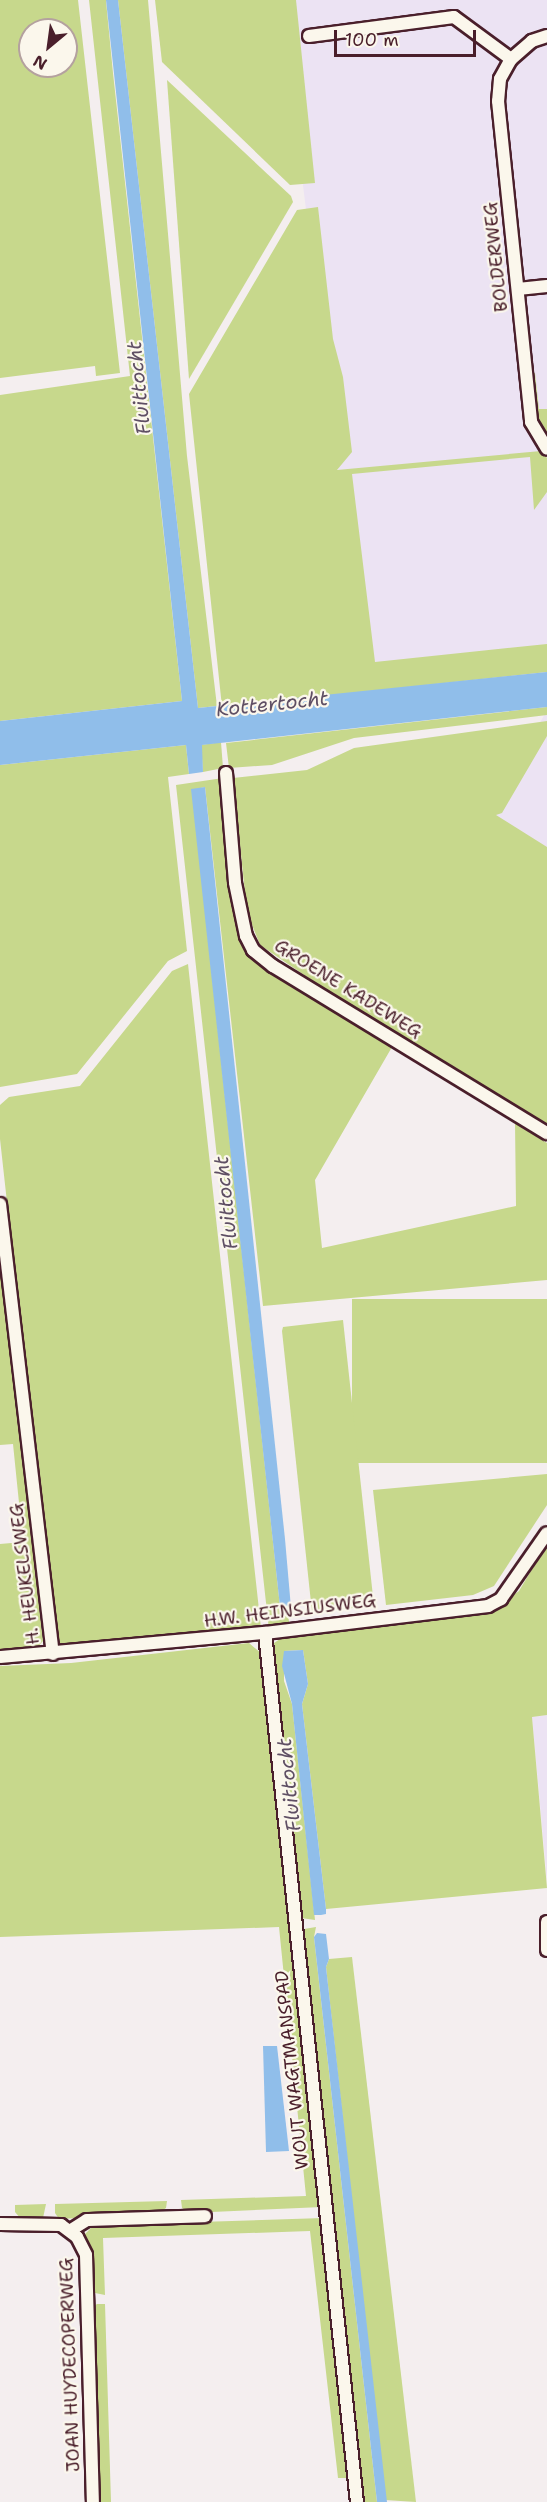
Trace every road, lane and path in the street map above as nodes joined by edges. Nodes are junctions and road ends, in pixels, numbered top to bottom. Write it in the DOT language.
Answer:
graph roads {
  1 [pos="309,36"];
  2 [pos="547,36"];
  3 [pos="511,59"];
  4 [pos="547,286"];
  5 [pos="518,289"];
  6 [pos="547,448"];
  7 [pos="226,773"];
  8 [pos="547,1133"];
  9 [pos="0,1204"];
  10 [pos="547,1533"];
  11 [pos="265,1634"];
  12 [pos="53,1654"];
  13 [pos="0,1657"];
  14 [pos="547,1922"];
  15 [pos="547,1950"];
  16 [pos="205,2216"];
  17 [pos="0,2224"];
  18 [pos="71,2230"];
  19 [pos="93,2502"];
  20 [pos="357,2502"];
  1 -- 3 [label="street"];
  2 -- 3 [label="street, BOLDERWEG"];
  3 -- 5 [label="street, BOLDERWEG"];
  4 -- 5 [label="street"];
  5 -- 6 [label="street, BOLDERWEG"];
  7 -- 8 [label="street, GROENE KADEWEG"];
  9 -- 12 [label="street, H. HEUKELSWEG"];
  10 -- 11 [label="street, H.W. HEINSIUSWEG"];
  11 -- 12 [label="street, H.W. HEINSIUSWEG"];
  11 -- 20 [label="street, WOUT WAGTMANSPAD"];
  12 -- 13 [label="street, H.W. HEINSIUSWEG"];
  14 -- 15 [label="street"];
  16 -- 18 [label="street"];
  17 -- 18 [label="street"];
  18 -- 19 [label="street, JOAN HUYDECOPERWEG"];
}
